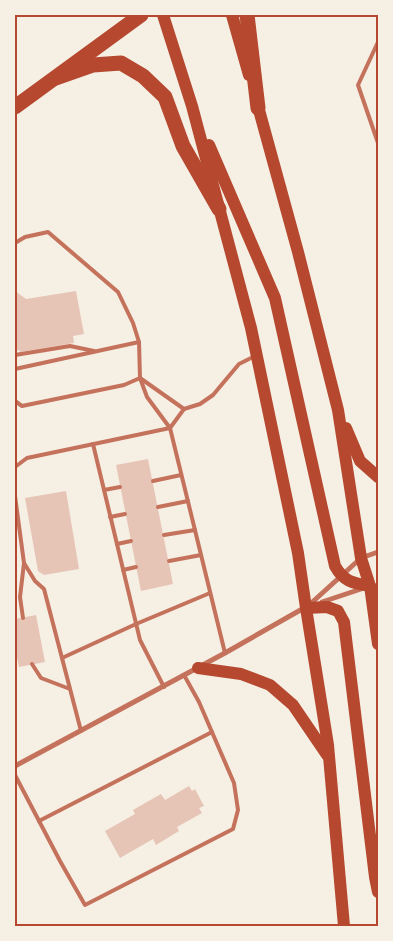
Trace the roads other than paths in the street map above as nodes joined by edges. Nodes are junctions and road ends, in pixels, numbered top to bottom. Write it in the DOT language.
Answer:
graph roads {
  1 [pos="141,15"];
  2 [pos="163,15"];
  3 [pos="232,15"];
  4 [pos="247,15"];
  5 [pos="378,42"];
  6 [pos="56,78"];
  7 [pos="192,106"];
  8 [pos="15,107"];
  9 [pos="258,108"];
  10 [pos="378,143"];
  11 [pos="220,209"];
  12 [pos="15,243"];
  13 [pos="139,342"];
  14 [pos="97,351"];
  15 [pos="15,355"];
  16 [pos="257,355"];
  17 [pos="15,369"];
  18 [pos="140,378"];
  19 [pos="15,401"];
  20 [pos="184,408"];
  21 [pos="338,410"];
  22 [pos="170,428"];
  23 [pos="93,444"];
  24 [pos="15,468"];
  25 [pos="181,475"];
  26 [pos="378,476"];
  27 [pos="153,481"];
  28 [pos="120,487"];
  29 [pos="104,490"];
  30 [pos="15,496"];
  31 [pos="188,501"];
  32 [pos="158,507"];
  33 [pos="125,514"];
  34 [pos="110,517"];
  35 [pos="195,530"];
  36 [pos="164,535"];
  37 [pos="131,541"];
  38 [pos="117,544"];
  39 [pos="378,552"];
  40 [pos="201,555"];
  41 [pos="361,558"];
  42 [pos="169,561"];
  43 [pos="24,562"];
  44 [pos="136,567"];
  45 [pos="123,570"];
  46 [pos="341,576"];
  47 [pos="374,584"];
  48 [pos="210,593"];
  49 [pos="306,608"];
  50 [pos="23,618"];
  51 [pos="136,624"];
  52 [pos="378,644"];
  53 [pos="226,653"];
  54 [pos="62,658"];
  55 [pos="32,664"];
  56 [pos="198,668"];
  57 [pos="184,676"];
  58 [pos="164,687"];
  59 [pos="70,689"];
  60 [pos="81,731"];
  61 [pos="212,732"];
  62 [pos="329,757"];
  63 [pos="15,766"];
  64 [pos="15,775"];
  65 [pos="39,821"];
  66 [pos="378,892"];
  67 [pos="344,926"];
  1 -- 6 [label="highway"];
  2 -- 7 [label="main road"];
  3 -- 9 [label="main road"];
  4 -- 9 [label="highway"];
  5 -- 10 [label="lane"];
  6 -- 8 [label="highway"];
  6 -- 11 [label="highway"];
  7 -- 11 [label="main road"];
  7 -- 46 [label="main road"];
  9 -- 21 [label="main road"];
  11 -- 16 [label="main road"];
  12 -- 13 [label="lane"];
  13 -- 14 [label="lane"];
  13 -- 18 [label="lane"];
  14 -- 15 [label="lane"];
  14 -- 17 [label="lane"];
  16 -- 20 [label="lane"];
  16 -- 49 [label="main road"];
  18 -- 19 [label="lane"];
  18 -- 20 [label="lane"];
  18 -- 22 [label="lane"];
  20 -- 22 [label="lane"];
  21 -- 26 [label="main road"];
  21 -- 41 [label="main road"];
  22 -- 23 [label="lane"];
  22 -- 25 [label="lane"];
  23 -- 24 [label="lane"];
  23 -- 29 [label="lane"];
  25 -- 27 [label="lane"];
  25 -- 31 [label="lane"];
  28 -- 29 [label="lane"];
  29 -- 34 [label="lane"];
  30 -- 43 [label="lane"];
  31 -- 32 [label="lane"];
  31 -- 35 [label="lane"];
  33 -- 34 [label="lane"];
  34 -- 38 [label="lane"];
  35 -- 36 [label="lane"];
  35 -- 40 [label="lane"];
  37 -- 38 [label="lane"];
  38 -- 45 [label="lane"];
  39 -- 41 [label="street"];
  40 -- 42 [label="lane"];
  40 -- 48 [label="lane"];
  41 -- 46 [label="street"];
  41 -- 47 [label="main road"];
  43 -- 50 [label="lane"];
  43 -- 54 [label="lane"];
  44 -- 45 [label="lane"];
  45 -- 51 [label="lane"];
  46 -- 47 [label="main road"];
  46 -- 49 [label="street"];
  47 -- 49 [label="street"];
  47 -- 52 [label="main road"];
  48 -- 51 [label="lane"];
  48 -- 53 [label="lane"];
  49 -- 53 [label="street"];
  49 -- 62 [label="main road"];
  49 -- 66 [label="main road"];
  51 -- 54 [label="lane"];
  51 -- 58 [label="lane"];
  53 -- 56 [label="street"];
  54 -- 59 [label="lane"];
  55 -- 59 [label="lane"];
  56 -- 57 [label="street"];
  56 -- 62 [label="main road"];
  57 -- 58 [label="street"];
  57 -- 61 [label="lane"];
  58 -- 60 [label="street"];
  59 -- 60 [label="lane"];
  60 -- 63 [label="street"];
  61 -- 65 [label="lane"];
  61 -- 65 [label="lane"];
  62 -- 67 [label="main road"];
  64 -- 65 [label="lane"];
}
